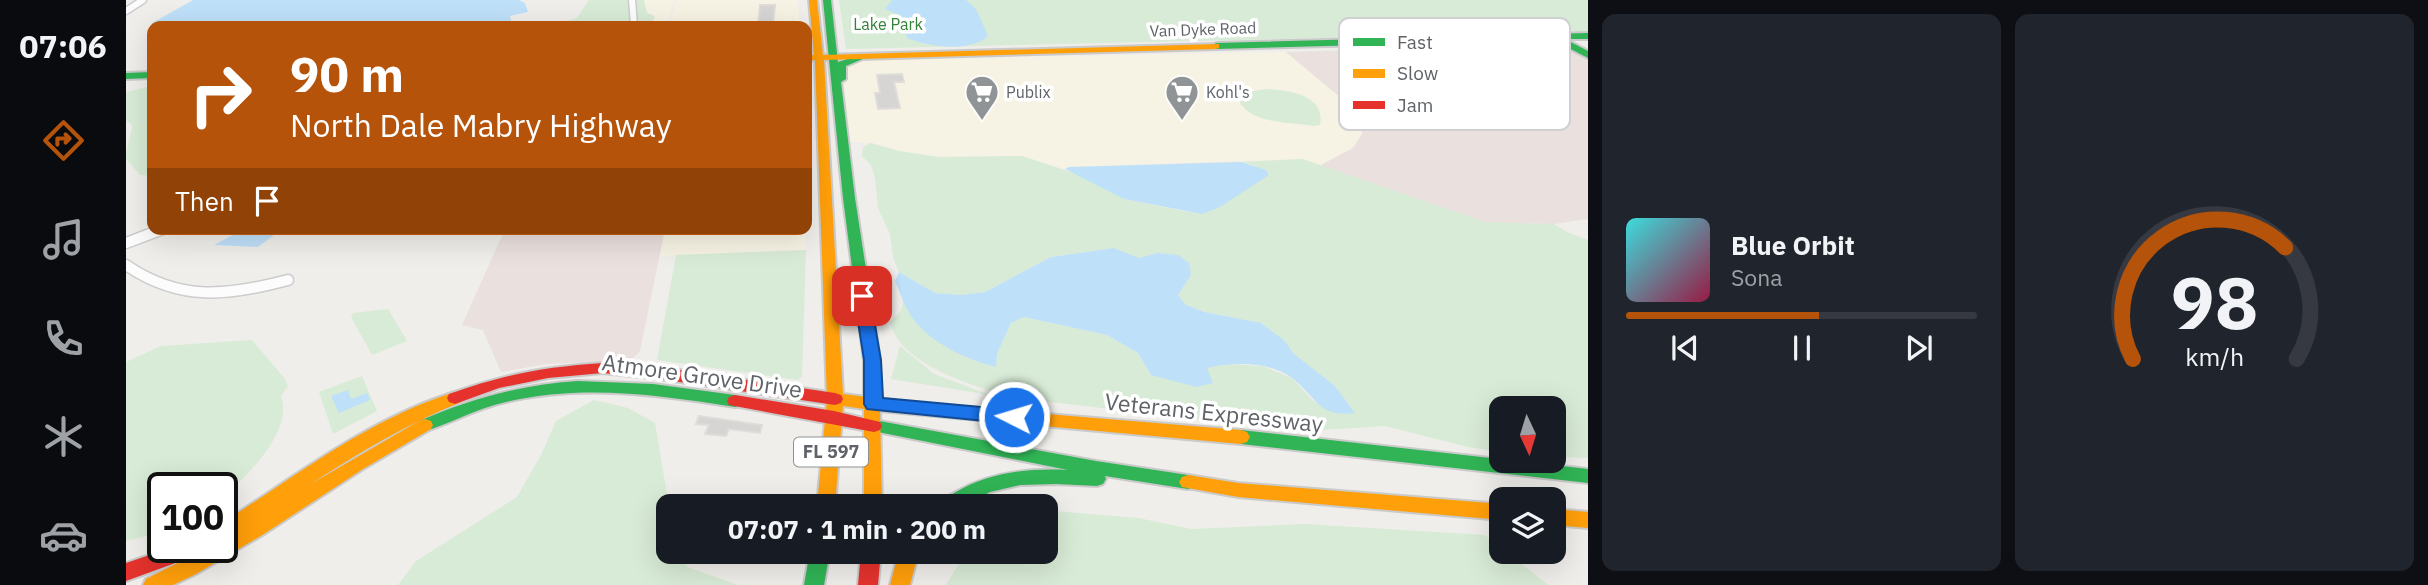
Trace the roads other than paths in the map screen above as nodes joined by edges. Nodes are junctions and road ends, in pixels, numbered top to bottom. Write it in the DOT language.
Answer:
graph roads {
  1 [pos="143,0"];
  2 [pos="632,0"];
  3 [pos="811,0"];
  4 [pos="827,0"];
  5 [pos="126,11"];
  6 [pos="634,21"];
  7 [pos="812,21"];
  8 [pos="812,24"];
  9 [pos="1588,38"];
  10 [pos="1570,39"];
  11 [pos="1570,42"];
  12 [pos="1570,43"];
  13 [pos="1339,45"];
  14 [pos="1339,46"];
  15 [pos="1276,47"];
  16 [pos="1160,48"];
  17 [pos="1588,49"];
  18 [pos="1588,54"];
  19 [pos="822,55"];
  20 [pos="1037,55"];
  21 [pos="860,57"];
  22 [pos="147,75"];
  23 [pos="126,76"];
  24 [pos="820,93"];
  25 [pos="840,122"];
  26 [pos="842,139"];
  27 [pos="825,193"];
  28 [pos="147,235"];
  29 [pos="126,243"];
  30 [pos="126,265"];
  31 [pos="288,281"];
  32 [pos="862,296"];
  33 [pos="835,399"];
  34 [pos="874,404"];
  35 [pos="834,417"];
  36 [pos="874,426"];
  37 [pos="1588,475"];
  38 [pos="1202,484"];
  39 [pos="827,494"];
  40 [pos="873,494"];
  41 [pos="964,494"];
  42 [pos="1489,511"];
  43 [pos="1566,518"];
  44 [pos="1588,520"];
  45 [pos="238,523"];
  46 [pos="151,563"];
  47 [pos="818,564"];
  48 [pos="870,564"];
  49 [pos="906,564"];
  50 [pos="126,572"];
  51 [pos="153,585"];
  52 [pos="814,585"];
  53 [pos="868,585"];
  54 [pos="900,585"];
  1 -- 5 [label="street"];
  2 -- 6 [label="street"];
  3 -- 7 [label="main road"];
  4 -- 19 [label="main road, FL 597"];
  8 -- 19 [label="main road"];
  9 -- 10 [label="main road, Van Dyke Road"];
  11 -- 17 [label="main road"];
  12 -- 18 [label="main road"];
  13 -- 15 [label="main road, Van Dyke Road"];
  14 -- 15 [label="main road, Van Dyke Road"];
  15 -- 16 [label="main road, Van Dyke Road"];
  15 -- 20 [label="main road, Van Dyke Road"];
  16 -- 20 [label="main road"];
  16 -- 21 [label="main road, Van Dyke Road"];
  19 -- 21 [label="main road, Van Dyke Road"];
  19 -- 24 [label="main road, FL 597"];
  19 -- 25 [label="main road, FL 597"];
  20 -- 21 [label="main road, Van Dyke Road"];
  21 -- 25 [label="main road"];
  22 -- 23 [label="main road"];
  24 -- 26 [label="main road"];
  24 -- 27 [label="main road, FL 597"];
  25 -- 26 [label="main road, FL 597"];
  26 -- 32 [label="main road, FL 597"];
  27 -- 32 [label="main road"];
  27 -- 33 [label="main road, FL 597"];
  28 -- 29 [label="street"];
  30 -- 31 [label="street"];
  32 -- 34 [label="main road, FL 597"];
  33 -- 34 [label="main road, Veterans Expressway"];
  33 -- 35 [label="main road, FL 597"];
  33 -- 45 [label="main road, Atmore Grove Drive"];
  34 -- 36 [label="main road, FL 597"];
  34 -- 37 [label="main road, Veterans Expressway"];
  35 -- 36 [label="main road"];
  35 -- 39 [label="main road, FL 597"];
  35 -- 51 [label="main road, Atmore Grove Drive"];
  36 -- 38 [label="main road"];
  36 -- 40 [label="main road, FL 597"];
  38 -- 41 [label="main road"];
  38 -- 42 [label="main road"];
  43 -- 44 [label="main road"];
  46 -- 50 [label="main road"];
  47 -- 52 [label="main road"];
  48 -- 53 [label="main road"];
  49 -- 54 [label="main road"];
}
